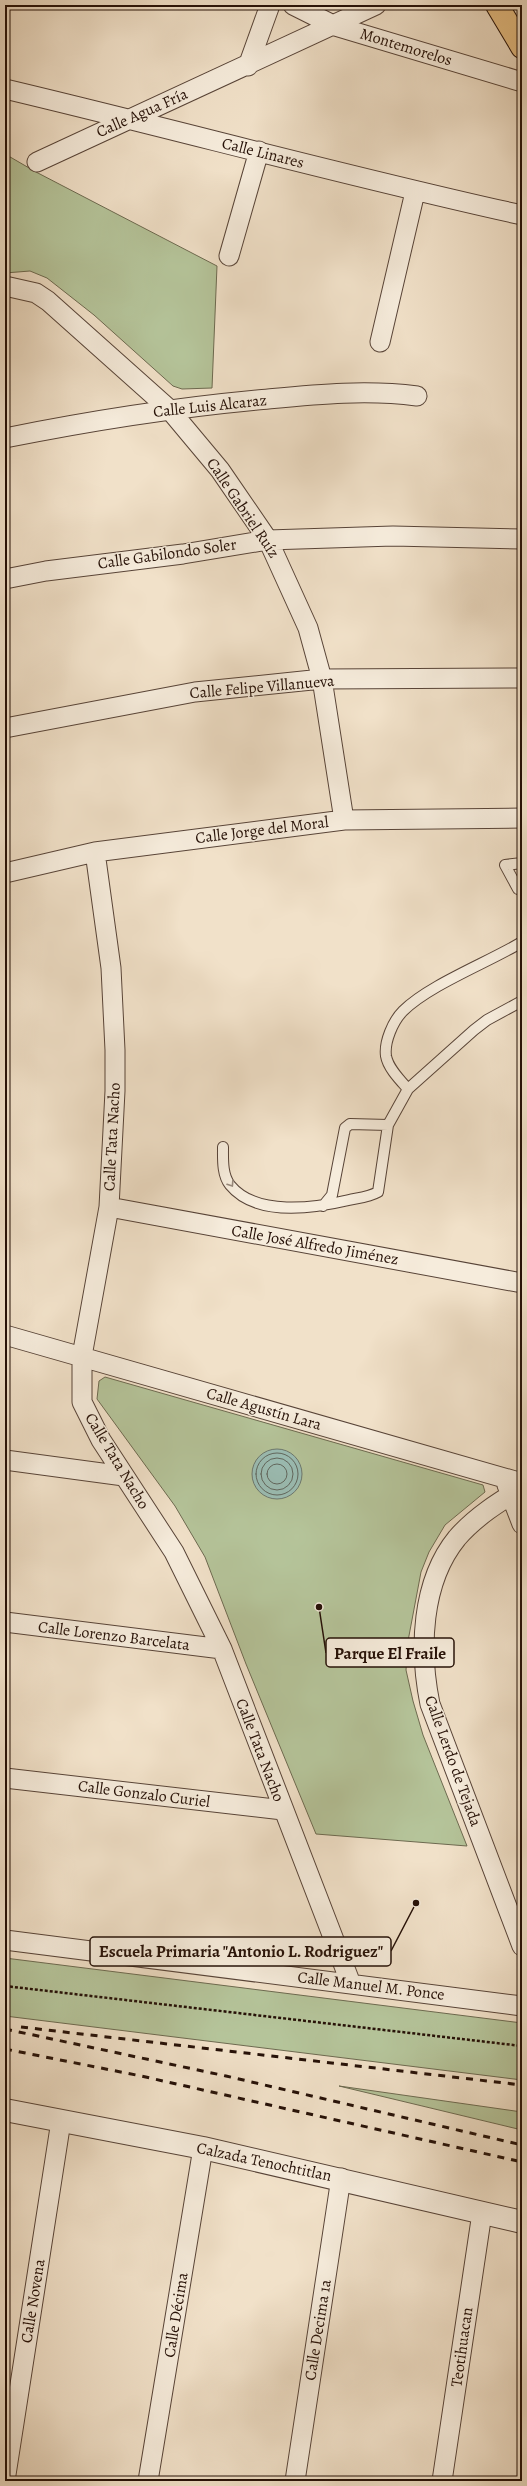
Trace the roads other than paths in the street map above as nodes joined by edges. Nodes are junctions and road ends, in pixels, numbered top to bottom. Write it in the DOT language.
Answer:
graph roads {
  1 [pos="270,5"];
  2 [pos="293,5"];
  3 [pos="376,5"];
  4 [pos="497,5"];
  5 [pos="319,11"];
  6 [pos="335,26"];
  7 [pos="522,46"];
  8 [pos="248,66"];
  9 [pos="522,82"];
  10 [pos="5,89"];
  11 [pos="129,118"];
  12 [pos="259,151"];
  13 [pos="37,162"];
  14 [pos="415,192"];
  15 [pos="522,215"];
  16 [pos="229,256"];
  17 [pos="5,286"];
  18 [pos="380,342"];
  19 [pos="417,396"];
  20 [pos="169,409"];
  21 [pos="5,438"];
  22 [pos="522,539"];
  23 [pos="268,540"];
  24 [pos="5,579"];
  25 [pos="522,678"];
  26 [pos="322,679"];
  27 [pos="5,728"];
  28 [pos="522,818"];
  29 [pos="344,820"];
  30 [pos="96,852"];
  31 [pos="522,864"];
  32 [pos="5,873"];
  33 [pos="522,889"];
  34 [pos="522,942"];
  35 [pos="522,1001"];
  36 [pos="408,1089"];
  37 [pos="388,1125"];
  38 [pos="223,1147"];
  39 [pos="323,1206"];
  40 [pos="109,1207"];
  41 [pos="522,1283"];
  42 [pos="5,1335"];
  43 [pos="82,1356"];
  44 [pos="5,1460"];
  45 [pos="124,1476"];
  46 [pos="515,1486"];
  47 [pos="522,1524"];
  48 [pos="5,1622"];
  49 [pos="222,1649"];
  50 [pos="5,1778"];
  51 [pos="283,1810"];
  52 [pos="5,1940"];
  53 [pos="522,1946"];
  54 [pos="351,1984"];
  55 [pos="522,2006"];
  56 [pos="5,2110"];
  57 [pos="61,2121"];
  58 [pos="203,2148"];
  59 [pos="341,2178"];
  60 [pos="482,2213"];
  61 [pos="522,2222"];
  62 [pos="5,2481"];
  63 [pos="148,2481"];
  64 [pos="295,2481"];
  65 [pos="442,2481"];
  1 -- 8 [label="street"];
  2 -- 5 [label="street, Montemorelos"];
  3 -- 6 [label="street, Calle Agua Fría"];
  4 -- 7 [label="main road"];
  5 -- 6 [label="street, Montemorelos"];
  6 -- 8 [label="street, Calle Agua Fría"];
  6 -- 9 [label="street, Montemorelos"];
  8 -- 11 [label="street, Calle Agua Fría"];
  10 -- 11 [label="street, Calle Linares"];
  11 -- 12 [label="street, Calle Linares"];
  11 -- 13 [label="street, Calle Agua Fría"];
  12 -- 14 [label="street, Calle Linares"];
  12 -- 16 [label="street"];
  14 -- 15 [label="street, Calle Linares"];
  14 -- 18 [label="street"];
  17 -- 20 [label="street, Calle Gabriel Ruíz"];
  19 -- 20 [label="street, Calle Luis Alcaraz"];
  20 -- 21 [label="street, Calle Luis Alcaraz"];
  20 -- 23 [label="street, Calle Gabriel Ruíz"];
  22 -- 23 [label="street, Calle Gabilondo Soler"];
  23 -- 24 [label="street, Calle Gabilondo Soler"];
  23 -- 26 [label="street, Calle Gabriel Ruíz"];
  25 -- 26 [label="street, Calle Felipe Villanueva"];
  26 -- 27 [label="street, Calle Felipe Villanueva"];
  26 -- 29 [label="street, Calle Gabriel Ruíz"];
  28 -- 29 [label="street, Calle Jorge del Moral"];
  29 -- 30 [label="street, Calle Jorge del Moral"];
  30 -- 32 [label="street, Calle Jorge del Moral"];
  30 -- 40 [label="street, Calle Tata Nacho"];
  31 -- 33 [label="lane"];
  34 -- 36 [label="lane"];
  35 -- 36 [label="lane"];
  36 -- 37 [label="lane"];
  37 -- 39 [label="lane"];
  37 -- 39 [label="lane"];
  38 -- 39 [label="lane, one-way"];
  40 -- 41 [label="street, Calle José Alfredo Jiménez"];
  40 -- 43 [label="street, Calle Tata Nacho"];
  42 -- 43 [label="street, Calle Agustín Lara"];
  43 -- 45 [label="street, Calle Tata Nacho"];
  43 -- 46 [label="street, Calle Agustín Lara"];
  44 -- 45 [label="street"];
  45 -- 49 [label="street, Calle Tata Nacho"];
  46 -- 47 [label="street"];
  46 -- 53 [label="street, Calle Lerdo de Tejada"];
  48 -- 49 [label="street, Calle Lorenzo Barcelata"];
  49 -- 51 [label="street, Calle Tata Nacho"];
  50 -- 51 [label="street, Calle Gonzalo Curiel"];
  51 -- 54 [label="street, Calle Tata Nacho"];
  52 -- 54 [label="street, Calle Manuel M. Ponce"];
  54 -- 55 [label="street, Calle Manuel M. Ponce"];
  56 -- 57 [label="street, Calzada Tenochtitlan"];
  57 -- 58 [label="street, Calzada Tenochtitlan"];
  57 -- 62 [label="street, Calle Novena"];
  58 -- 59 [label="street, Calzada Tenochtitlan"];
  58 -- 63 [label="street, Calle Décima"];
  59 -- 60 [label="street, Calzada Tenochtitlan"];
  59 -- 64 [label="street, Calle Decima 1a"];
  60 -- 61 [label="street, Calzada Tenochtitlan"];
  60 -- 65 [label="street, Teotihuacan"];
}
